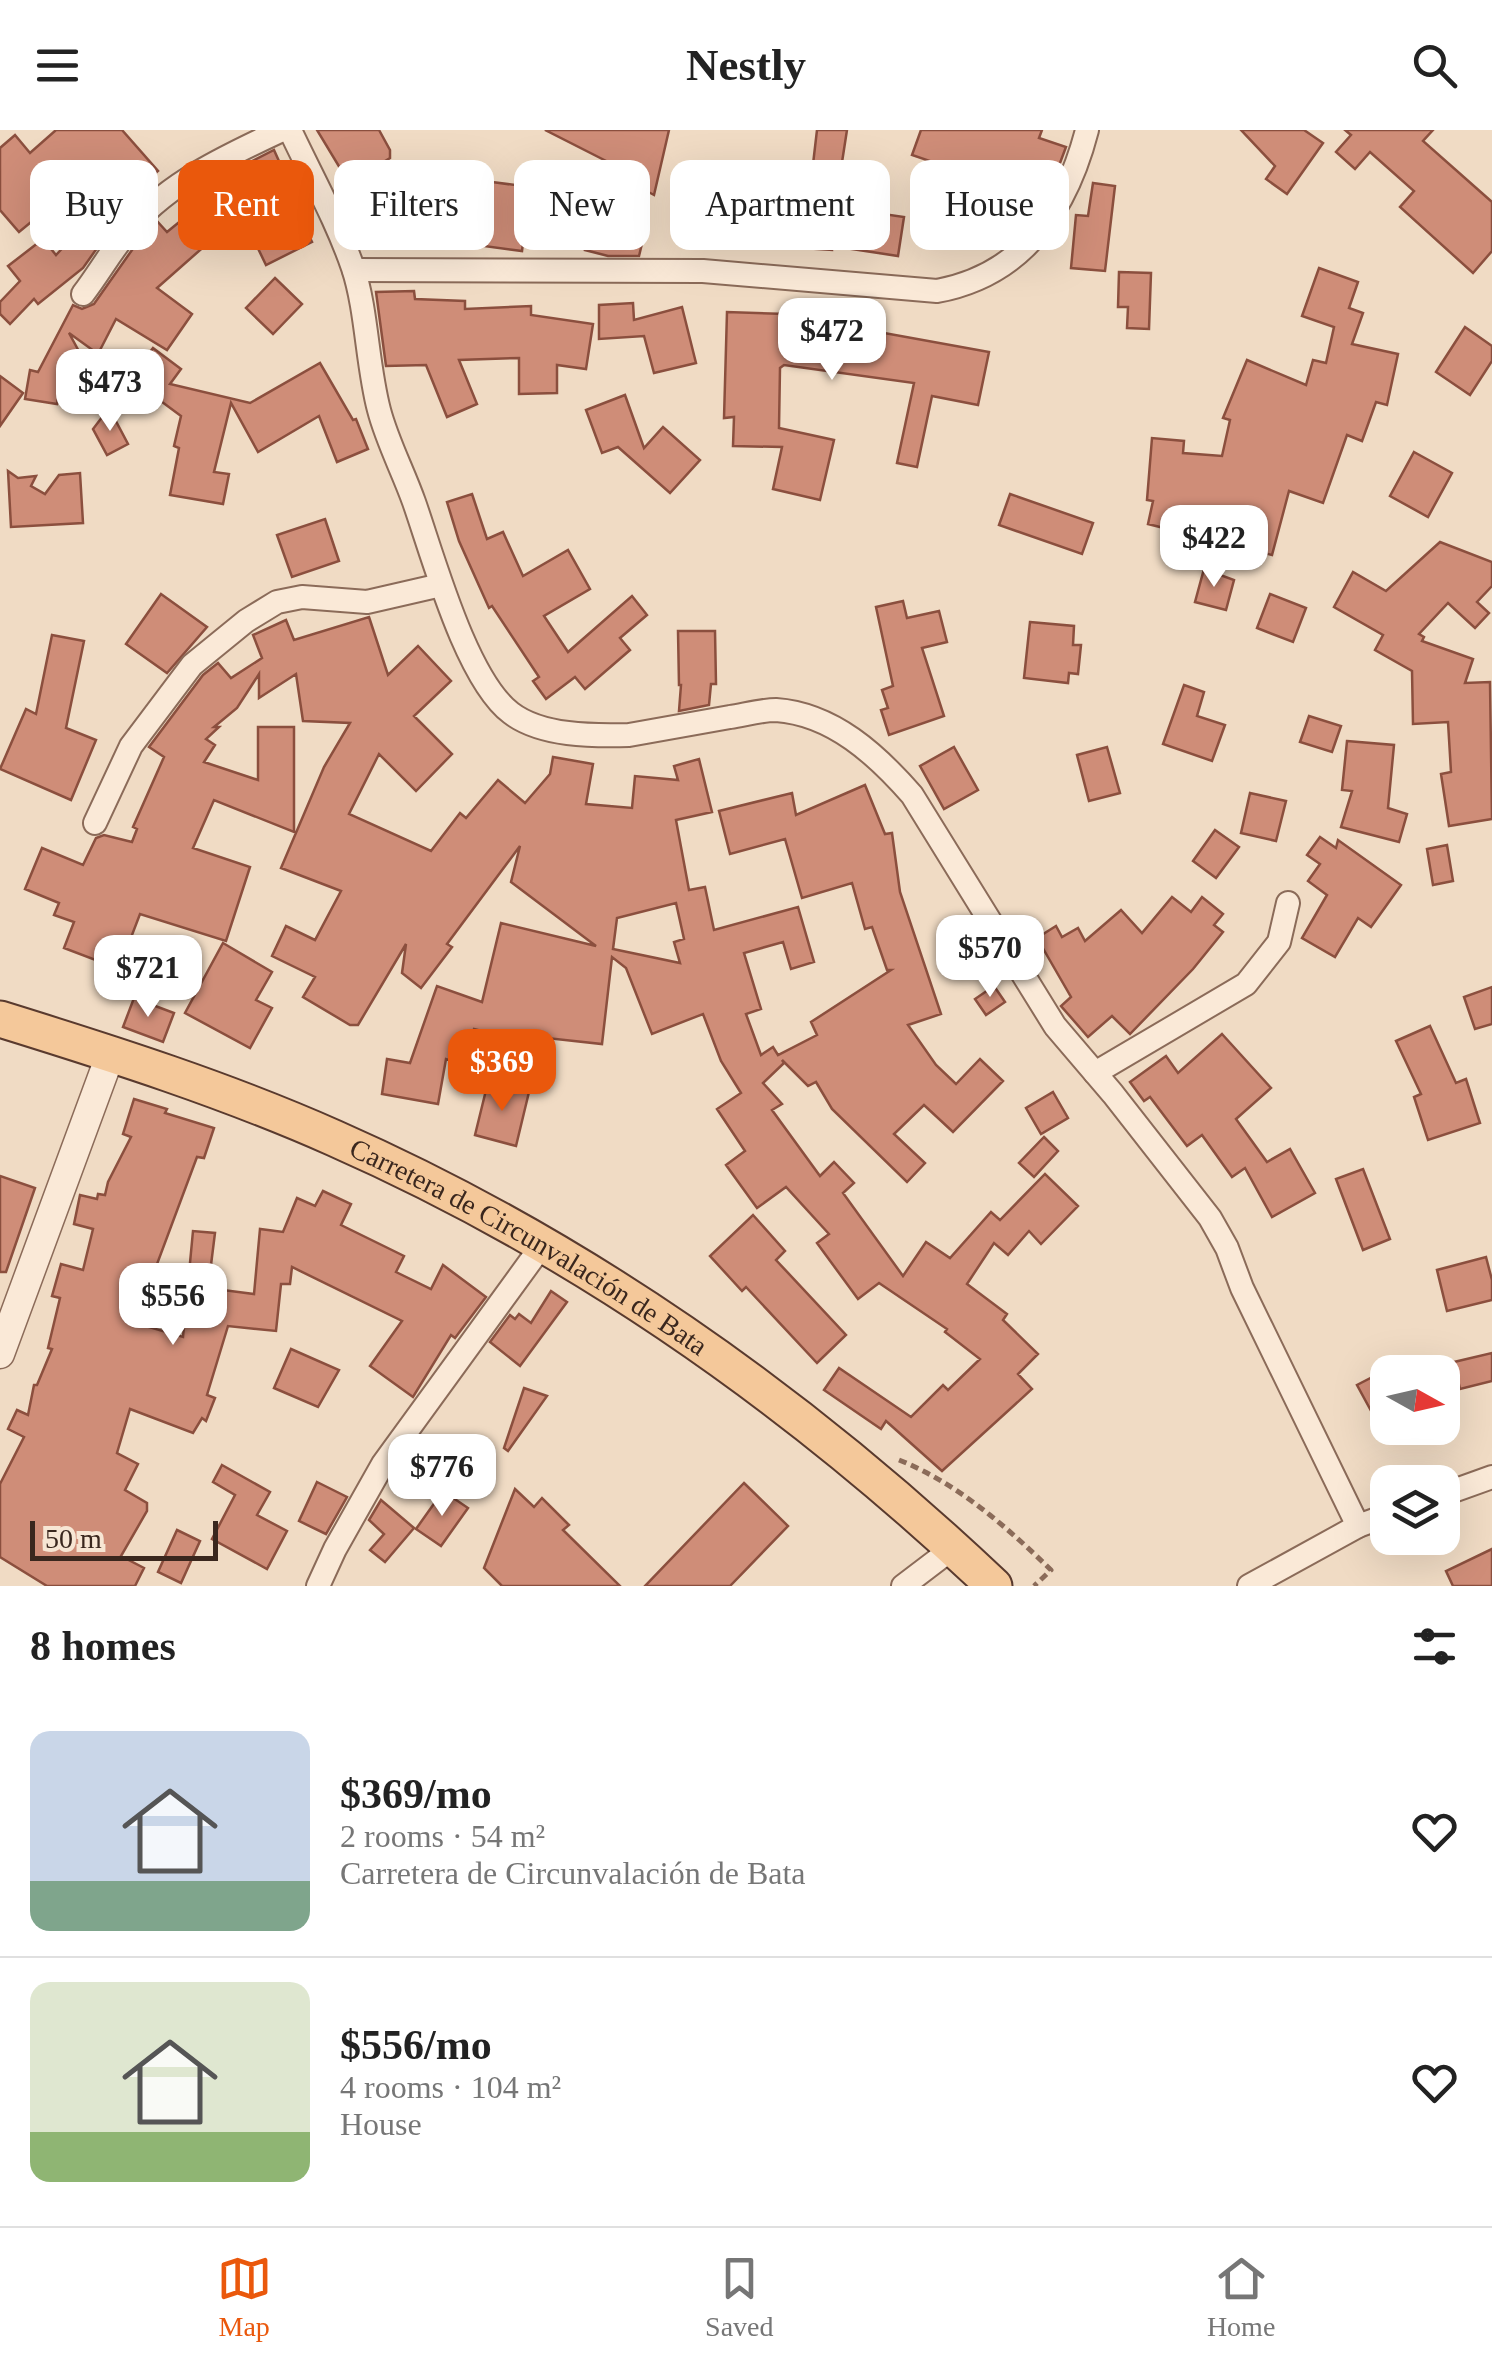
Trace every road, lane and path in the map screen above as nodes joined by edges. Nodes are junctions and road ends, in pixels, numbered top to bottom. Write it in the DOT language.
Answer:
graph roads {
  1 [pos="286,130"];
  2 [pos="1087,130"];
  3 [pos="354,270"];
  4 [pos="83,294"];
  5 [pos="441,585"];
  6 [pos="95,823"];
  7 [pos="1288,904"];
  8 [pos="0,1019"];
  9 [pos="111,1053"];
  10 [pos="1095,1073"];
  11 [pos="542,1244"];
  12 [pos="0,1354"];
  13 [pos="1492,1476"];
  14 [pos="1460,1488"];
  15 [pos="1370,1522"];
  16 [pos="1003,1524"];
  17 [pos="1358,1526"];
  18 [pos="954,1548"];
  19 [pos="318,1586"];
  20 [pos="903,1586"];
  21 [pos="994,1586"];
  22 [pos="1034,1586"];
  23 [pos="1249,1586"];
  1 -- 3 [label="street"];
  1 -- 4 [label="street"];
  2 -- 3 [label="street"];
  3 -- 5 [label="street"];
  5 -- 6 [label="street"];
  5 -- 10 [label="street"];
  7 -- 10 [label="street"];
  8 -- 9 [label="main road, Carretera de Circunvalación de Bata"];
  9 -- 11 [label="main road, Carretera de Circunvalación de Bata"];
  9 -- 12 [label="street"];
  10 -- 17 [label="street"];
  11 -- 18 [label="main road, Carretera de Circunvalación de Bata"];
  11 -- 19 [label="street"];
  13 -- 14 [label="street"];
  15 -- 17 [label="street"];
  16 -- 22 [label="path"];
  17 -- 23 [label="street"];
  18 -- 20 [label="street"];
  18 -- 21 [label="main road, Carretera de Circunvalación de Bata"];
}
